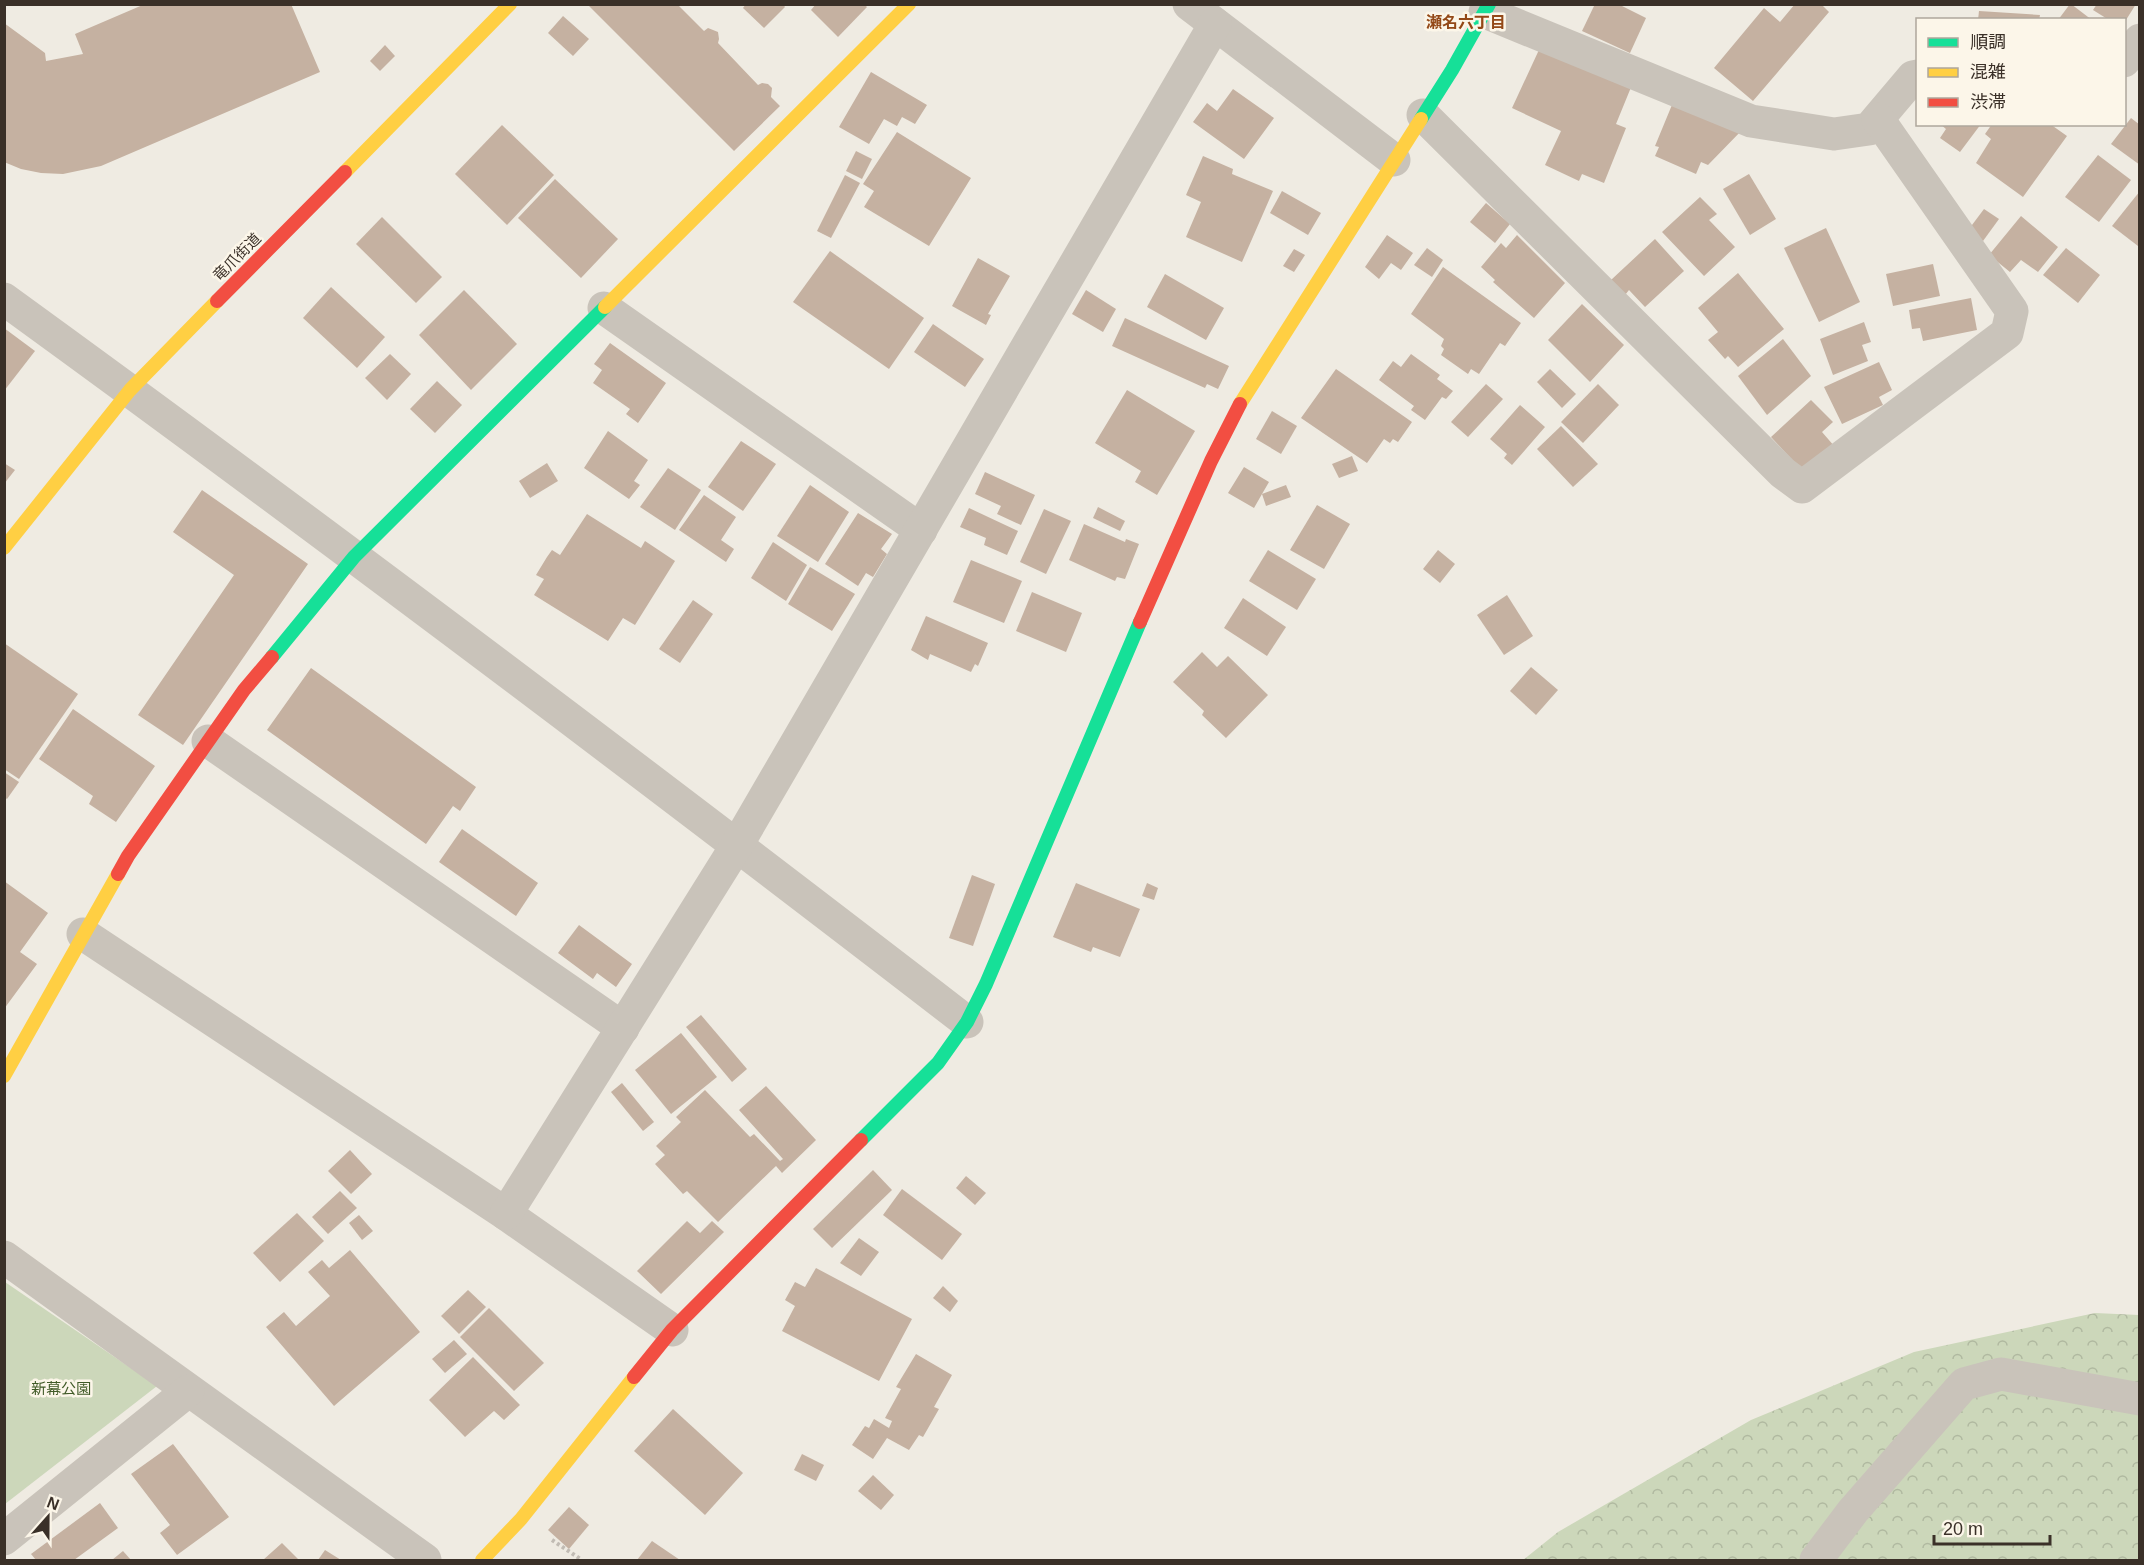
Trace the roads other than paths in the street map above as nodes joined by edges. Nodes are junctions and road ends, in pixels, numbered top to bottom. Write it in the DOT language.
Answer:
graph roads {
  1 [pos="510,4"];
  2 [pos="909,4"];
  3 [pos="1189,4"];
  4 [pos="1487,8"];
  5 [pos="1215,24"];
  6 [pos="2139,40"];
  7 [pos="2126,58"];
  8 [pos="1916,76"];
  9 [pos="1423,115"];
  10 [pos="1878,119"];
  11 [pos="1394,160"];
  12 [pos="4,299"];
  13 [pos="604,308"];
  14 [pos="130,390"];
  15 [pos="921,530"];
  16 [pos="4,548"];
  17 [pos="354,557"];
  18 [pos="208,741"];
  19 [pos="737,845"];
  20 [pos="83,934"];
  21 [pos="967,1022"];
  22 [pos="623,1028"];
  23 [pos="4,1076"];
  24 [pos="506,1214"];
  25 [pos="4,1257"];
  26 [pos="672,1330"];
  27 [pos="188,1391"];
  28 [pos="2139,1399"];
  29 [pos="4,1539"];
  30 [pos="425,1560"];
  31 [pos="482,1560"];
  32 [pos="1816,1560"];
  1 -- 14 [label="street, 竜爪街道"];
  2 -- 13 [label="street"];
  3 -- 5 [label="street"];
  4 -- 9 [label="street"];
  4 -- 10 [label="street"];
  5 -- 11 [label="street"];
  5 -- 15 [label="street"];
  6 -- 7 [label="street"];
  8 -- 10 [label="street"];
  9 -- 10 [label="street"];
  9 -- 11 [label="street"];
  11 -- 21 [label="street"];
  12 -- 14 [label="street"];
  13 -- 15 [label="street"];
  13 -- 17 [label="street"];
  14 -- 16 [label="street, 竜爪街道"];
  14 -- 17 [label="street"];
  15 -- 19 [label="street"];
  17 -- 18 [label="street"];
  17 -- 19 [label="street"];
  18 -- 20 [label="street"];
  18 -- 22 [label="street"];
  19 -- 21 [label="street"];
  19 -- 22 [label="street"];
  20 -- 23 [label="street"];
  20 -- 24 [label="street"];
  21 -- 26 [label="street"];
  22 -- 24 [label="street"];
  24 -- 26 [label="street"];
  25 -- 27 [label="street"];
  26 -- 31 [label="street"];
  27 -- 29 [label="street"];
  27 -- 30 [label="street"];
  28 -- 32 [label="street"];
}
